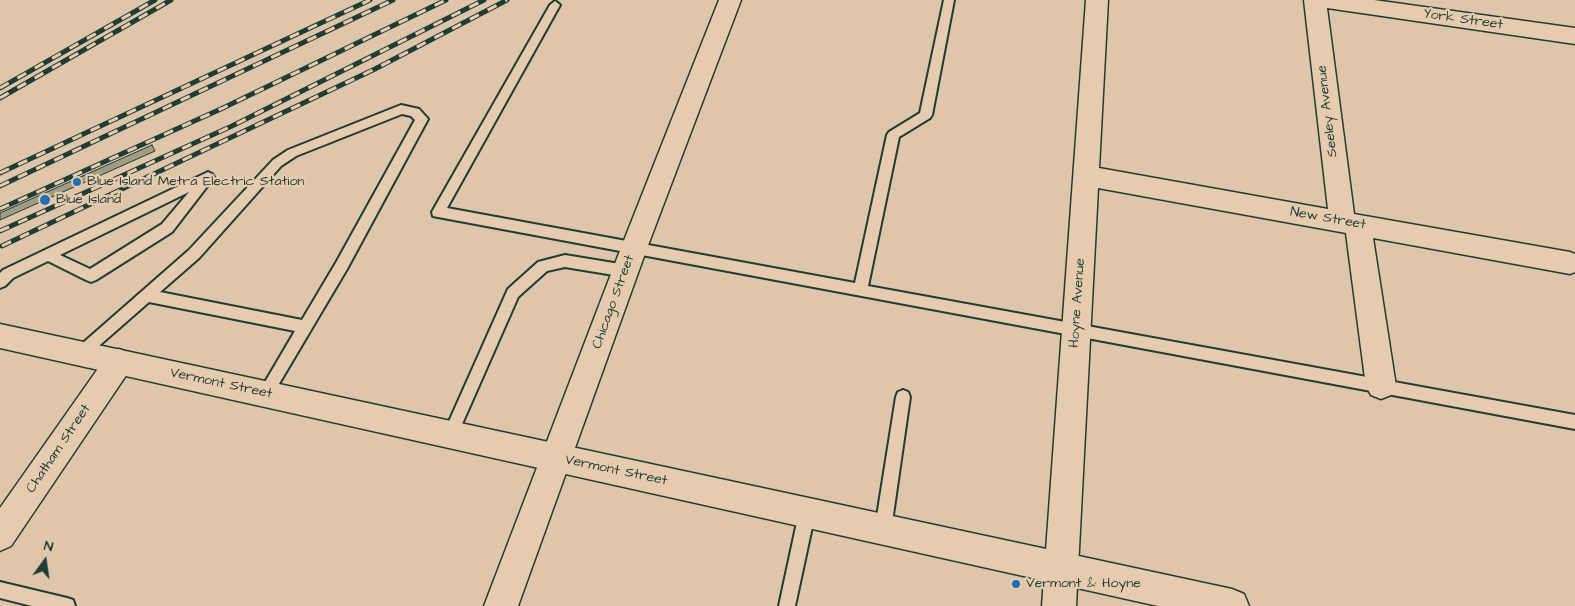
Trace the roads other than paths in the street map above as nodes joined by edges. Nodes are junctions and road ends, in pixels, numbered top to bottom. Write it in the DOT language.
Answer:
graph roads {
  1 [pos="730,0"];
  2 [pos="949,0"];
  3 [pos="1097,0"];
  4 [pos="1315,0"];
  5 [pos="1321,0"];
  6 [pos="556,5"];
  7 [pos="1575,36"];
  8 [pos="1086,176"];
  9 [pos="1350,223"];
  10 [pos="48,255"];
  11 [pos="630,260"];
  12 [pos="1570,263"];
  13 [pos="0,282"];
  14 [pos="860,290"];
  15 [pos="146,295"];
  16 [pos="305,327"];
  17 [pos="1077,330"];
  18 [pos="0,336"];
  19 [pos="80,354"];
  20 [pos="119,362"];
  21 [pos="1381,386"];
  22 [pos="265,394"];
  23 [pos="903,396"];
  24 [pos="1575,422"];
  25 [pos="450,435"];
  26 [pos="556,458"];
  27 [pos="808,513"];
  28 [pos="883,529"];
  29 [pos="0,535"];
  30 [pos="1062,568"];
  31 [pos="0,590"];
  32 [pos="67,606"];
  33 [pos="501,606"];
  34 [pos="787,606"];
  35 [pos="1059,606"];
  36 [pos="1232,606"];
  1 -- 11 [label="street, Chicago Street"];
  2 -- 14 [label="lane"];
  3 -- 8 [label="street, Hoyne Avenue"];
  4 -- 9 [label="street, Seeley Avenue"];
  5 -- 7 [label="street, York Street"];
  6 -- 11 [label="lane"];
  8 -- 9 [label="street, New Street"];
  8 -- 17 [label="street, Hoyne Avenue"];
  9 -- 12 [label="street, New Street"];
  9 -- 21 [label="street, Seeley Avenue"];
  10 -- 10 [label="lane"];
  10 -- 13 [label="lane"];
  11 -- 14 [label="lane"];
  11 -- 25 [label="lane"];
  11 -- 26 [label="street, Chicago Street"];
  14 -- 17 [label="lane"];
  15 -- 16 [label="lane"];
  15 -- 16 [label="lane"];
  15 -- 19 [label="lane"];
  16 -- 22 [label="lane"];
  17 -- 21 [label="lane"];
  17 -- 30 [label="street, Hoyne Avenue"];
  18 -- 19 [label="street, Vermont Street"];
  19 -- 20 [label="street, Vermont Street"];
  20 -- 22 [label="street, Vermont Street"];
  20 -- 29 [label="street, Chatham Street"];
  21 -- 24 [label="lane"];
  22 -- 25 [label="street, Vermont Street"];
  23 -- 28 [label="lane"];
  25 -- 26 [label="street, Vermont Street"];
  26 -- 27 [label="street, Vermont Street"];
  26 -- 33 [label="street, Chicago Street"];
  27 -- 28 [label="street, Vermont Street"];
  27 -- 34 [label="lane"];
  28 -- 30 [label="street, Vermont Street"];
  30 -- 35 [label="street, Hoyne Avenue"];
  30 -- 36 [label="street, Vermont Street"];
  31 -- 32 [label="lane"];
}
